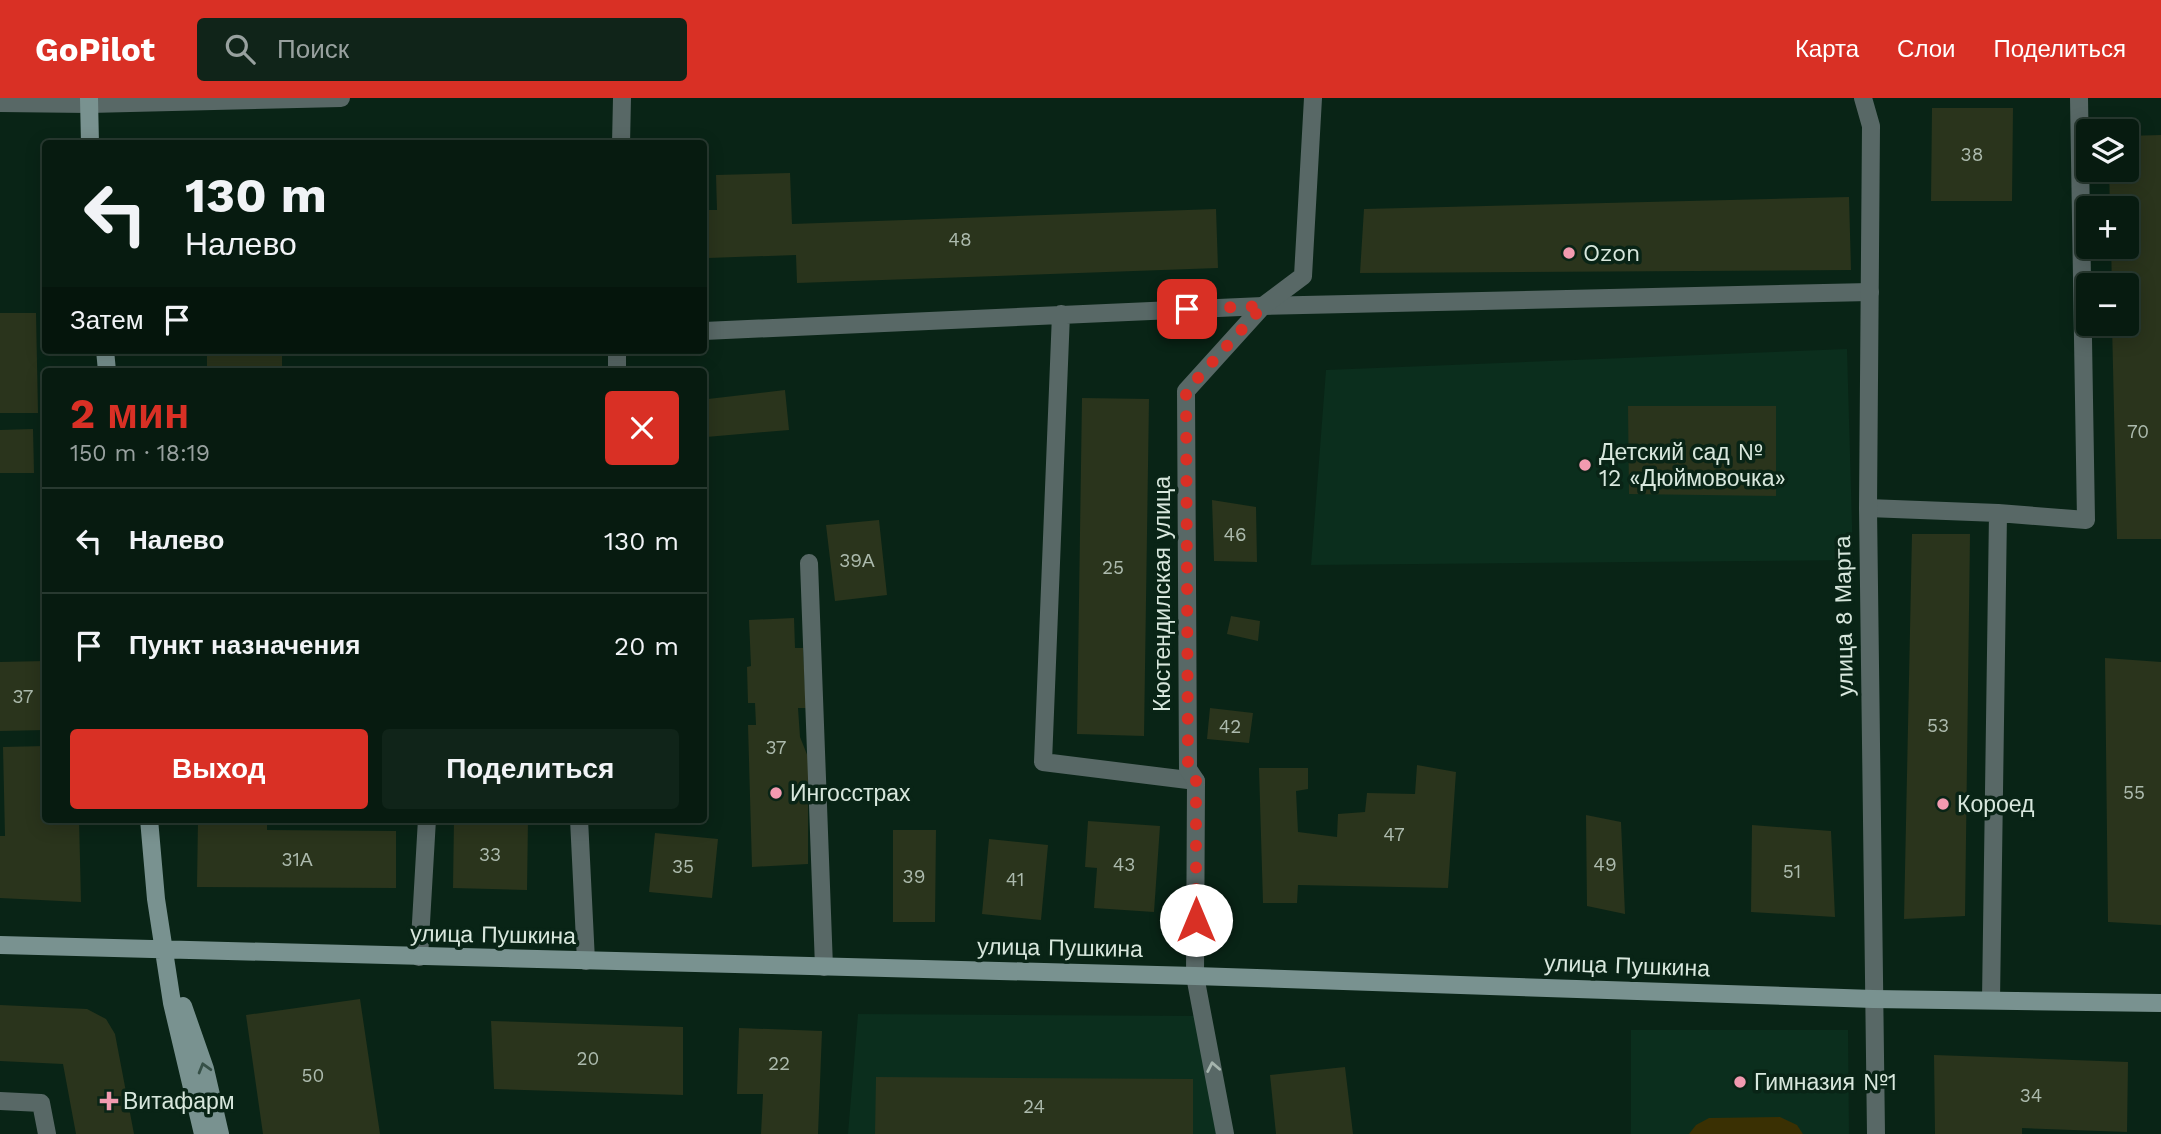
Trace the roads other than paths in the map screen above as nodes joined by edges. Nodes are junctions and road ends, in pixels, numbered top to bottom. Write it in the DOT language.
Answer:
graph roads {
  1 [pos="341,98"];
  2 [pos="622,98"];
  3 [pos="1313,98"];
  4 [pos="1863,98"];
  5 [pos="2079,98"];
  6 [pos="89,101"];
  7 [pos="0,103"];
  8 [pos="90,140"];
  9 [pos="621,140"];
  10 [pos="1870,292"];
  11 [pos="1263,306"];
  12 [pos="1061,314"];
  13 [pos="707,331"];
  14 [pos="1868,508"];
  15 [pos="1998,513"];
  16 [pos="809,563"];
  17 [pos="1196,781"];
  18 [pos="149,823"];
  19 [pos="427,823"];
  20 [pos="579,823"];
  21 [pos="0,945"];
  22 [pos="164,949"];
  23 [pos="419,957"];
  24 [pos="586,961"];
  25 [pos="824,967"];
  26 [pos="1195,976"];
  27 [pos="1873,999"];
  28 [pos="1991,1000"];
  29 [pos="2161,1003"];
  30 [pos="0,1101"];
  31 [pos="47,1134"];
  32 [pos="203,1134"];
  33 [pos="220,1134"];
  34 [pos="1225,1134"];
  35 [pos="1876,1134"];
  1 -- 6 [label="street"];
  2 -- 9 [label="street"];
  3 -- 11 [label="street, Кюстендилская улица"];
  4 -- 10 [label="street, улица 8 Марта"];
  5 -- 15 [label="street"];
  6 -- 7 [label="street"];
  6 -- 8 [label="main road"];
  10 -- 11 [label="street"];
  10 -- 14 [label="street, улица 8 Марта"];
  11 -- 12 [label="street"];
  11 -- 17 [label="street, Кюстендилская улица"];
  12 -- 13 [label="street"];
  12 -- 17 [label="street"];
  14 -- 15 [label="street"];
  14 -- 27 [label="street, улица 8 Марта"];
  15 -- 28 [label="street"];
  16 -- 25 [label="street"];
  17 -- 26 [label="street, Кюстендилская улица"];
  18 -- 22 [label="main road"];
  19 -- 23 [label="street"];
  20 -- 24 [label="street"];
  21 -- 22 [label="main road, улица Пушкина"];
  22 -- 23 [label="main road, улица Пушкина"];
  22 -- 32 [label="main road"];
  33 -- 22 [label="main road, one-way"];
  23 -- 24 [label="main road, улица Пушкина"];
  24 -- 25 [label="main road, улица Пушкина"];
  25 -- 26 [label="main road, улица Пушкина"];
  26 -- 27 [label="main road, улица Пушкина"];
  34 -- 26 [label="street, Кюстендилская улица, one-way"];
  27 -- 28 [label="main road, улица Пушкина"];
  27 -- 35 [label="street, улица 8 Марта"];
  28 -- 29 [label="main road, улица Пушкина"];
  30 -- 31 [label="street"];
}
